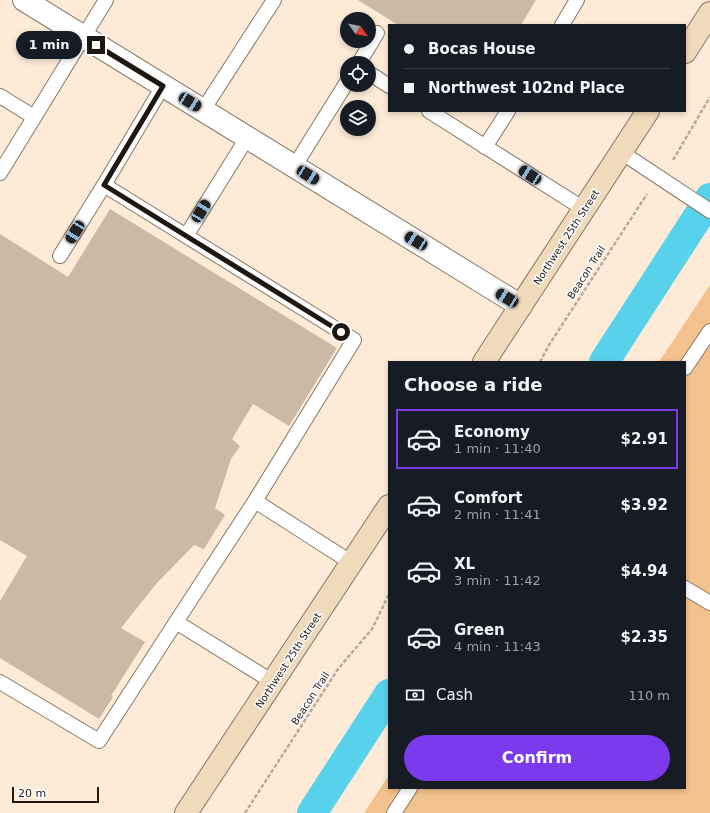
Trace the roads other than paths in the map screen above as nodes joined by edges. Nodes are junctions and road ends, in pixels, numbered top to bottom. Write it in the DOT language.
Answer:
graph roads {
  1 [pos="24,0"];
  2 [pos="106,0"];
  3 [pos="274,0"];
  4 [pos="577,0"];
  5 [pos="710,13"];
  6 [pos="563,24"];
  7 [pos="377,33"];
  8 [pos="83,36"];
  9 [pos="686,50"];
  10 [pos="363,56"];
  11 [pos="376,78"];
  12 [pos="388,85"];
  13 [pos="163,86"];
  14 [pos="341,92"];
  15 [pos="0,96"];
  16 [pos="203,110"];
  17 [pos="431,112"];
  18 [pos="507,112"];
  19 [pos="647,112"];
  20 [pos="34,117"];
  21 [pos="247,138"];
  22 [pos="485,147"];
  23 [pos="621,152"];
  24 [pos="294,167"];
  25 [pos="0,173"];
  26 [pos="104,185"];
  27 [pos="584,209"];
  28 [pos="710,211"];
  29 [pos="186,236"];
  30 [pos="60,256"];
  31 [pos="521,306"];
  32 [pos="710,331"];
  33 [pos="485,361"];
  34 [pos="686,367"];
  35 [pos="255,501"];
  36 [pos="388,508"];
  37 [pos="352,563"];
  38 [pos="686,589"];
  39 [pos="710,603"];
  40 [pos="176,622"];
  41 [pos="0,682"];
  42 [pos="273,682"];
  43 [pos="409,789"];
  44 [pos="186,813"];
  45 [pos="394,813"];
  1 -- 8 [label="street"];
  2 -- 8 [label="lane"];
  3 -- 16 [label="lane"];
  4 -- 6 [label="lane"];
  5 -- 9 [label="main road"];
  7 -- 10 [label="lane"];
  8 -- 13 [label="street"];
  8 -- 20 [label="lane"];
  11 -- 12 [label="lane"];
  13 -- 16 [label="street"];
  13 -- 26 [label="lane"];
  14 -- 24 [label="lane"];
  15 -- 20 [label="lane"];
  16 -- 21 [label="street"];
  17 -- 22 [label="lane"];
  18 -- 22 [label="lane"];
  19 -- 23 [label="main road, Northwest 25th Street"];
  20 -- 25 [label="lane"];
  21 -- 24 [label="street"];
  21 -- 29 [label="lane"];
  22 -- 27 [label="lane"];
  23 -- 27 [label="main road, Northwest 25th Street"];
  23 -- 28 [label="lane"];
  24 -- 31 [label="street"];
  26 -- 29 [label="lane"];
  26 -- 30 [label="lane"];
  27 -- 31 [label="main road, Northwest 25th Street"];
  29 -- 35 [label="lane"];
  31 -- 33 [label="main road, Northwest 25th Street"];
  32 -- 34 [label="lane"];
  35 -- 37 [label="lane"];
  35 -- 40 [label="lane"];
  36 -- 37 [label="main road, Northwest 25th Street"];
  37 -- 42 [label="main road, Northwest 25th Street"];
  38 -- 39 [label="lane"];
  40 -- 41 [label="lane"];
  40 -- 42 [label="lane"];
  42 -- 44 [label="main road, Northwest 25th Street"];
  43 -- 45 [label="lane"];
}
